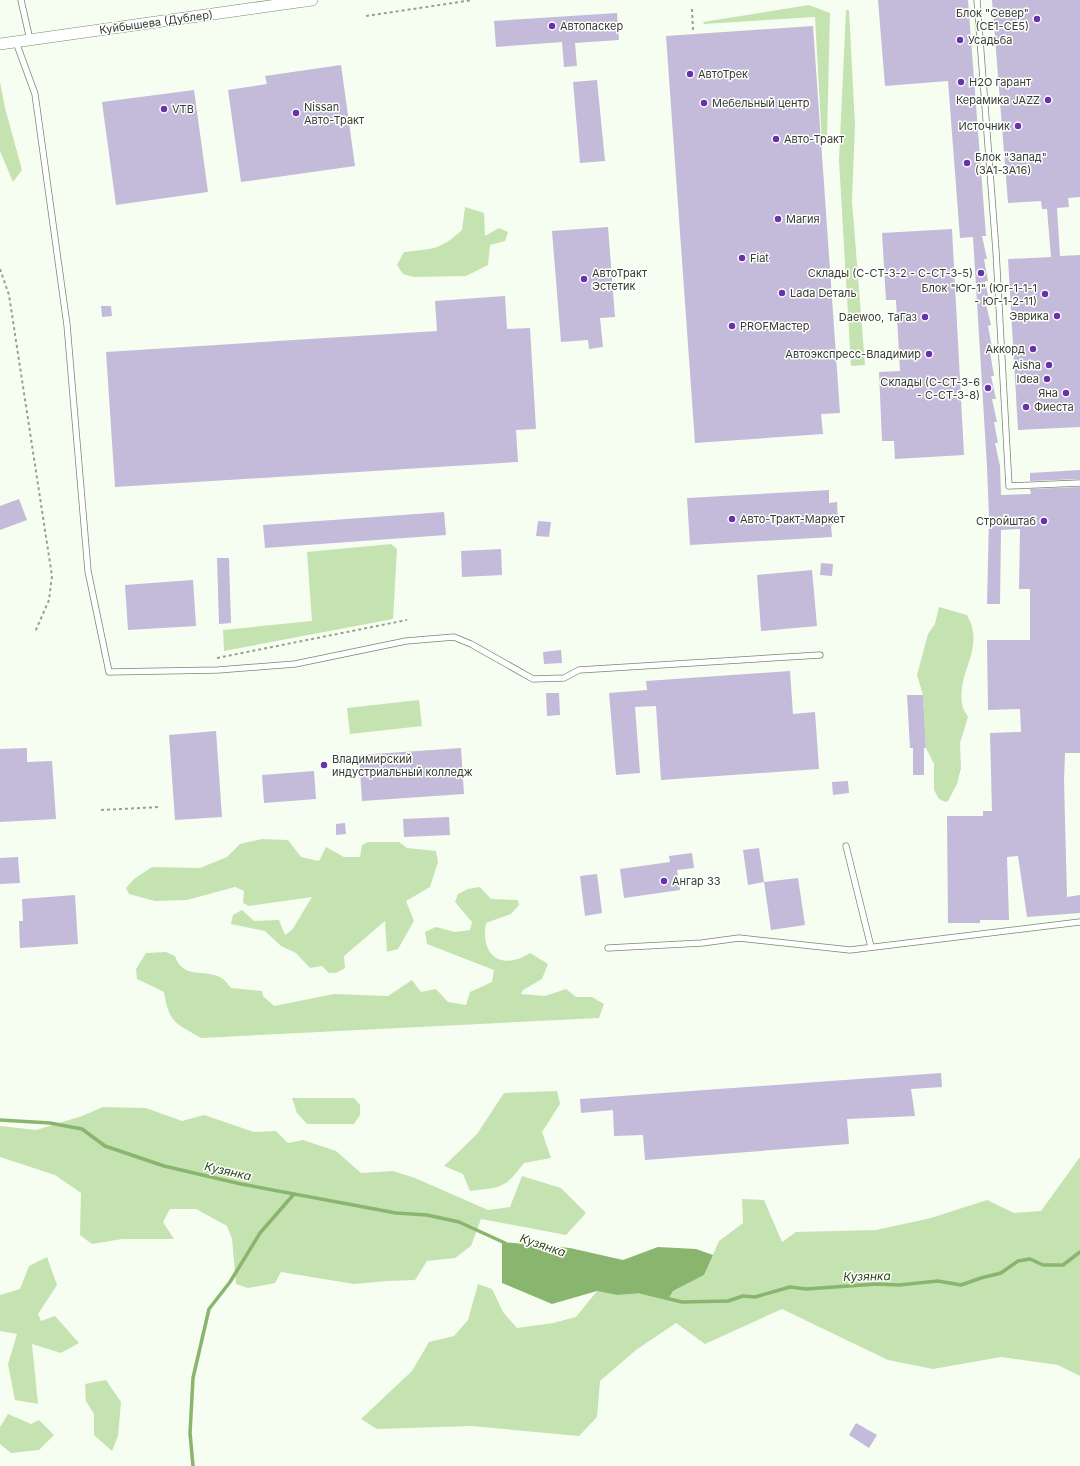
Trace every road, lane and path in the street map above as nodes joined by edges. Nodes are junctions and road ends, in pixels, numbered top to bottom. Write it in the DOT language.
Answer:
graph roads {
  1 [pos="21,0"];
  2 [pos="312,0"];
  3 [pos="473,0"];
  4 [pos="977,0"];
  5 [pos="692,9"];
  6 [pos="366,16"];
  7 [pos="693,30"];
  8 [pos="30,40"];
  9 [pos="16,42"];
  10 [pos="0,44"];
  11 [pos="0,269"];
  12 [pos="1080,483"];
  13 [pos="407,620"];
  14 [pos="35,632"];
  15 [pos="820,656"];
  16 [pos="217,658"];
  17 [pos="160,807"];
  18 [pos="101,810"];
  19 [pos="846,846"];
  20 [pos="1080,922"];
  21 [pos="871,946"];
  22 [pos="608,948"];
  1 -- 8 [label="lane"];
  2 -- 8 [label="street, Куйбышева (Дублер)"];
  3 -- 6 [label="path"];
  4 -- 12 [label="lane"];
  5 -- 7 [label="path"];
  8 -- 9 [label="street, Куйбышева (Дублер)"];
  9 -- 10 [label="street, Куйбышева (Дублер)"];
  9 -- 15 [label="lane"];
  11 -- 14 [label="path"];
  13 -- 16 [label="path"];
  17 -- 18 [label="path"];
  19 -- 21 [label="lane"];
  20 -- 21 [label="lane"];
  21 -- 22 [label="lane"];
}
